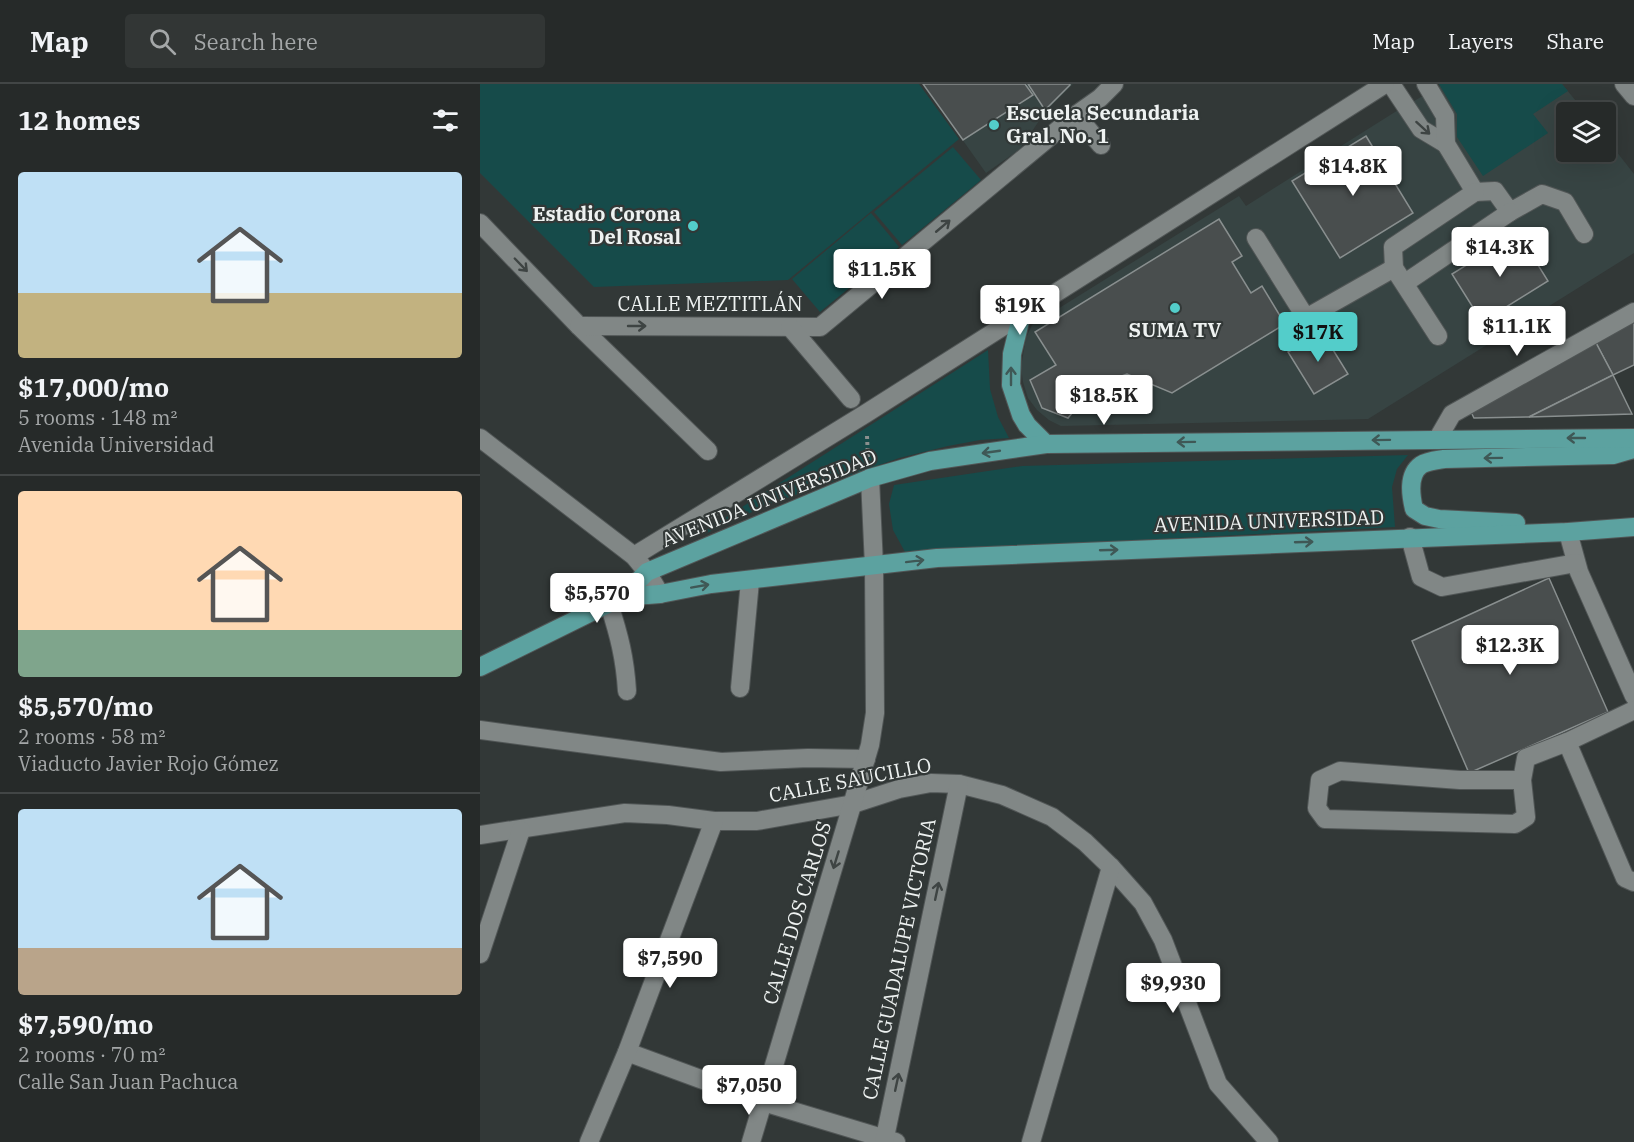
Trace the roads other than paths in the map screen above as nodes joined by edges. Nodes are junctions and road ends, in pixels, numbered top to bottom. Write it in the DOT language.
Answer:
graph roads {
  1 [pos="1113,84"];
  2 [pos="1385,84"];
  3 [pos="1391,84"];
  4 [pos="1425,84"];
  5 [pos="1624,84"];
  6 [pos="1634,96"];
  7 [pos="1076,115"];
  8 [pos="1446,144"];
  9 [pos="1101,145"];
  10 [pos="1475,192"];
  11 [pos="1510,212"];
  12 [pos="480,223"];
  13 [pos="1584,234"];
  14 [pos="1256,238"];
  15 [pos="1394,268"];
  16 [pos="1405,284"];
  17 [pos="1634,312"];
  18 [pos="1022,313"];
  19 [pos="579,326"];
  20 [pos="790,327"];
  21 [pos="1438,336"];
  22 [pos="851,399"];
  23 [pos="480,438"];
  24 [pos="1634,438"];
  25 [pos="1437,440"];
  26 [pos="1046,444"];
  27 [pos="1634,448"];
  28 [pos="708,451"];
  29 [pos="870,478"];
  30 [pos="1634,527"];
  31 [pos="1568,532"];
  32 [pos="1410,537"];
  33 [pos="634,556"];
  34 [pos="1576,563"];
  35 [pos="874,566"];
  36 [pos="647,572"];
  37 [pos="750,581"];
  38 [pos="660,594"];
  39 [pos="616,600"];
  40 [pos="480,667"];
  41 [pos="740,688"];
  42 [pos="627,691"];
  43 [pos="1634,696"];
  44 [pos="1634,710"];
  45 [pos="480,730"];
  46 [pos="1568,742"];
  47 [pos="866,759"];
  48 [pos="1522,780"];
  49 [pos="959,784"];
  50 [pos="853,804"];
  51 [pos="714,821"];
  52 [pos="521,830"];
  53 [pos="480,835"];
  54 [pos="1111,867"];
  55 [pos="1634,882"];
  56 [pos="480,954"];
  57 [pos="627,1052"];
  58 [pos="763,1102"];
  59 [pos="1266,1139"];
  60 [pos="888,1141"];
  61 [pos="589,1142"];
  62 [pos="751,1142"];
  63 [pos="1031,1142"];
  1 -- 7 [label="street, CALLE MEZTITLÁN"];
  2 -- 18 [label="street"];
  3 -- 8 [label="street, one-way"];
  4 -- 8 [label="street"];
  5 -- 6 [label="street"];
  7 -- 9 [label="street"];
  20 -- 7 [label="street, CALLE MEZTITLÁN, one-way"];
  8 -- 10 [label="street"];
  10 -- 11 [label="street"];
  10 -- 15 [label="street"];
  11 -- 13 [label="street"];
  11 -- 16 [label="street"];
  12 -- 19 [label="street, one-way"];
  14 -- 15 [label="street"];
  15 -- 16 [label="street"];
  16 -- 21 [label="street"];
  17 -- 25 [label="street"];
  26 -- 18 [label="main road, one-way"];
  18 -- 33 [label="street"];
  19 -- 20 [label="street, CALLE MEZTITLÁN, one-way"];
  19 -- 28 [label="street"];
  20 -- 22 [label="street"];
  23 -- 33 [label="street"];
  24 -- 25 [label="main road, AVENIDA UNIVERSIDAD, one-way"];
  25 -- 26 [label="main road, AVENIDA UNIVERSIDAD, one-way"];
  26 -- 29 [label="main road, AVENIDA UNIVERSIDAD, one-way"];
  27 -- 31 [label="main road, one-way"];
  29 -- 35 [label="street, CALLE DOS CARLOS"];
  29 -- 36 [label="main road, AVENIDA UNIVERSIDAD"];
  30 -- 31 [label="main road, AVENIDA UNIVERSIDAD"];
  31 -- 32 [label="main road, AVENIDA UNIVERSIDAD"];
  31 -- 34 [label="street"];
  32 -- 34 [label="street"];
  35 -- 32 [label="main road, AVENIDA UNIVERSIDAD, one-way"];
  33 -- 36 [label="street"];
  34 -- 43 [label="street"];
  35 -- 37 [label="main road, AVENIDA UNIVERSIDAD"];
  35 -- 47 [label="street, CALLE DOS CARLOS"];
  36 -- 38 [label="street"];
  36 -- 39 [label="main road, AVENIDA UNIVERSIDAD"];
  38 -- 37 [label="main road, AVENIDA UNIVERSIDAD, one-way"];
  37 -- 41 [label="street"];
  38 -- 39 [label="main road, AVENIDA UNIVERSIDAD"];
  39 -- 40 [label="main road"];
  39 -- 42 [label="street"];
  44 -- 46 [label="street"];
  45 -- 47 [label="street"];
  46 -- 48 [label="street"];
  46 -- 55 [label="street"];
  47 -- 50 [label="street, CALLE DOS CARLOS"];
  48 -- 48 [label="street"];
  49 -- 50 [label="street, CALLE SAUCILLO"];
  49 -- 54 [label="street, CALLE SAUCILLO"];
  60 -- 49 [label="street, CALLE GUADALUPE VICTORIA, one-way"];
  50 -- 51 [label="street, CALLE SAUCILLO"];
  50 -- 58 [label="street, CALLE DOS CARLOS, one-way"];
  51 -- 52 [label="street, CALLE SAUCILLO"];
  51 -- 57 [label="street"];
  52 -- 53 [label="street, CALLE SAUCILLO"];
  52 -- 56 [label="street"];
  54 -- 59 [label="street, CALLE SAUCILLO"];
  54 -- 63 [label="street"];
  57 -- 58 [label="street"];
  57 -- 61 [label="street"];
  58 -- 60 [label="street"];
  58 -- 62 [label="street, CALLE DOS CARLOS"];
}
